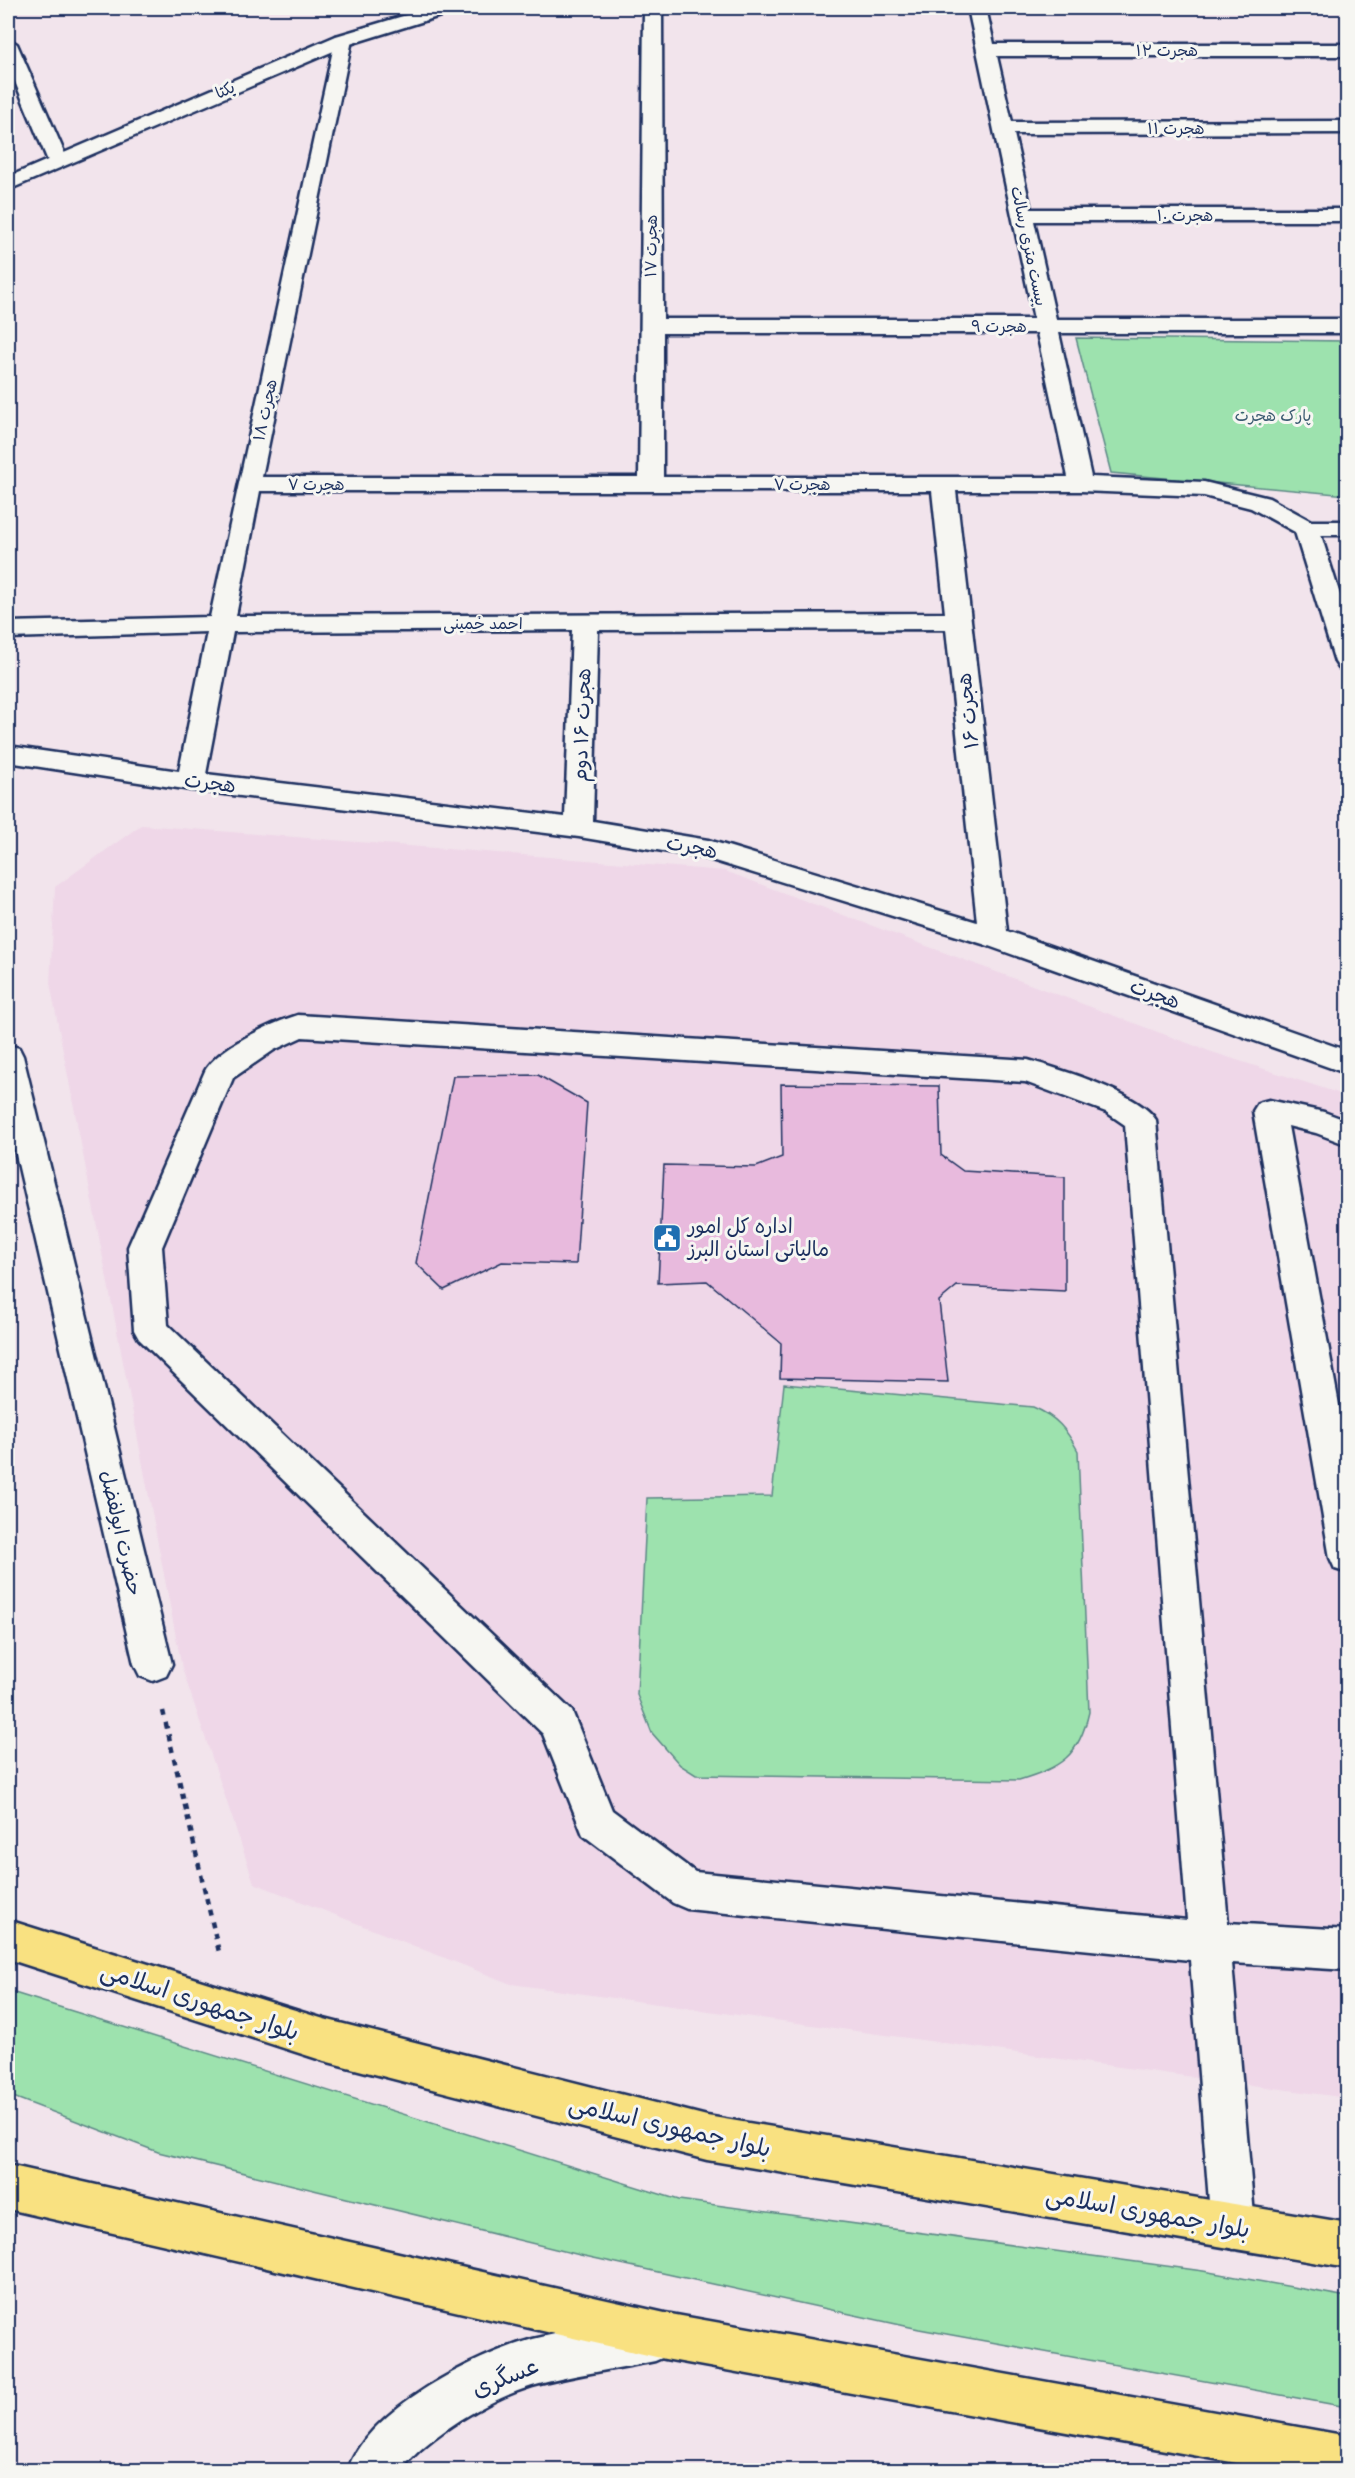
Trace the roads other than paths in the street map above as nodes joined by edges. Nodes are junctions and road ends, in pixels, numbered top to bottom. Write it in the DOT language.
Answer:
graph roads {
  1 [pos="447,8"];
  2 [pos="653,8"];
  3 [pos="977,8"];
  4 [pos="343,40"];
  5 [pos="8,44"];
  6 [pos="1347,50"];
  7 [pos="987,51"];
  8 [pos="1004,128"];
  9 [pos="1347,128"];
  10 [pos="58,161"];
  11 [pos="8,184"];
  12 [pos="1022,215"];
  13 [pos="1347,215"];
  14 [pos="650,326"];
  15 [pos="1047,326"];
  16 [pos="1347,326"];
  17 [pos="249,484"];
  18 [pos="651,484"];
  19 [pos="943,484"];
  20 [pos="1081,484"];
  21 [pos="1306,528"];
  22 [pos="1347,528"];
  23 [pos="958,621"];
  24 [pos="585,623"];
  25 [pos="222,624"];
  26 [pos="8,630"];
  27 [pos="1347,657"];
  28 [pos="8,754"];
  29 [pos="191,781"];
  30 [pos="579,828"];
  31 [pos="993,937"];
  32 [pos="8,1056"];
  33 [pos="1347,1063"];
  34 [pos="1347,1134"];
  35 [pos="1347,1558"];
  36 [pos="153,1664"];
  37 [pos="8,1940"];
  38 [pos="1210,1942"];
  39 [pos="1347,1950"];
  40 [pos="8,2187"];
  41 [pos="1233,2227"];
  42 [pos="1347,2246"];
  43 [pos="665,2336"];
  44 [pos="1347,2460"];
  45 [pos="372,2470"];
  1 -- 4 [label="street, یکتا"];
  2 -- 14 [label="street, هجرت ۱۷"];
  3 -- 7 [label="street, بیست متری رسالت"];
  4 -- 10 [label="street, یکتا"];
  4 -- 17 [label="street, هجرت ۱۸"];
  5 -- 10 [label="street"];
  6 -- 7 [label="street, هجرت ۱۲"];
  7 -- 8 [label="street, بیست متری رسالت"];
  8 -- 9 [label="street, هجرت ۱۱"];
  8 -- 12 [label="street, بیست متری رسالت"];
  10 -- 11 [label="street, یکتا"];
  12 -- 13 [label="street, هجرت ۱۰"];
  12 -- 15 [label="street, بیست متری رسالت"];
  14 -- 15 [label="street, هجرت ۹"];
  14 -- 18 [label="street, هجرت ۱۷"];
  15 -- 16 [label="street, هجرت ۹"];
  15 -- 20 [label="street, بیست متری رسالت"];
  17 -- 18 [label="street, هجرت ۷"];
  17 -- 25 [label="street, هجرت ۱۸"];
  18 -- 19 [label="street, هجرت ۷"];
  19 -- 20 [label="street, هجرت ۷"];
  19 -- 23 [label="street, هجرت ۱۶"];
  20 -- 21 [label="street, هجرت ۷"];
  21 -- 22 [label="street, هجرت ۷"];
  21 -- 27 [label="street"];
  23 -- 24 [label="street, احمد خمینی"];
  23 -- 31 [label="street, هجرت ۱۶"];
  24 -- 25 [label="street, احمد خمینی"];
  24 -- 30 [label="street, هجرت ۱۶ دوم"];
  25 -- 26 [label="street, احمد خمینی"];
  25 -- 29 [label="street, هجرت ۱۸"];
  28 -- 29 [label="street, هجرت"];
  29 -- 30 [label="street, هجرت"];
  30 -- 31 [label="street, هجرت"];
  31 -- 33 [label="street, هجرت"];
  32 -- 36 [label="street, حضرت ابولفضل"];
  34 -- 35 [label="street"];
  37 -- 41 [label="main road, بلوار جمهوری اسلامی"];
  38 -- 38 [label="street"];
  38 -- 39 [label="street"];
  38 -- 41 [label="street"];
  40 -- 43 [label="main road"];
  41 -- 42 [label="main road, بلوار جمهوری اسلامی"];
  43 -- 44 [label="main road"];
  43 -- 45 [label="street, عسگری"];
}
